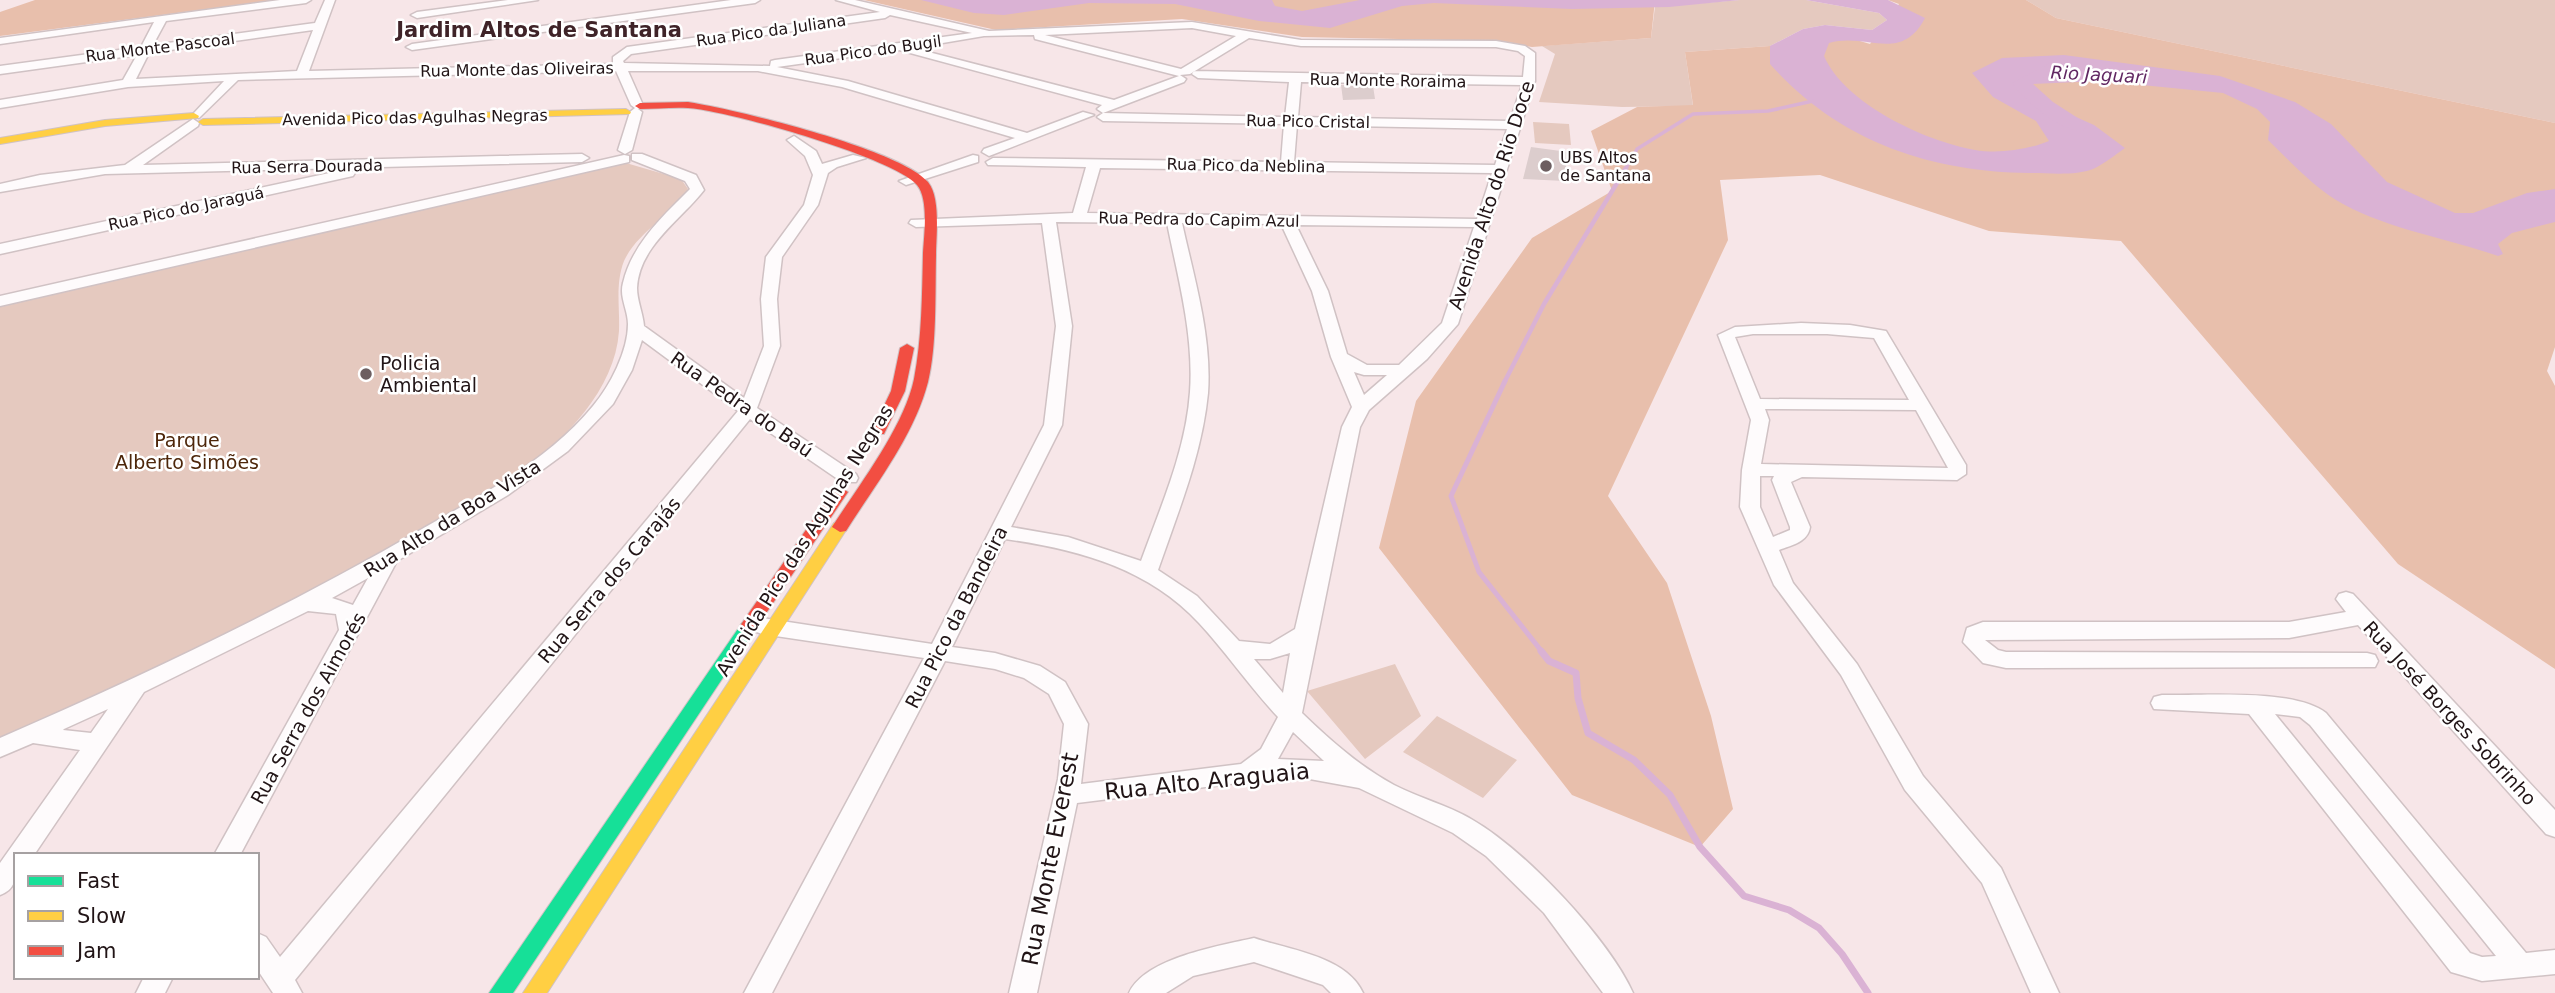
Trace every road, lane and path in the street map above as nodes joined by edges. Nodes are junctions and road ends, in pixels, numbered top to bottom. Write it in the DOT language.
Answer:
graph roads {
  1 [pos="306,0"];
  2 [pos="330,0"];
  3 [pos="421,0"];
  4 [pos="533,0"];
  5 [pos="755,0"];
  6 [pos="841,0"];
  7 [pos="896,13"];
  8 [pos="162,17"];
  9 [pos="320,26"];
  10 [pos="1076,29"];
  11 [pos="415,31"];
  12 [pos="1024,33"];
  13 [pos="989,34"];
  14 [pos="1245,35"];
  15 [pos="0,41"];
  16 [pos="931,42"];
  17 [pos="1064,44"];
  18 [pos="146,48"];
  19 [pos="890,48"];
  20 [pos="923,54"];
  21 [pos="805,60"];
  22 [pos="619,67"];
  23 [pos="758,67"];
  24 [pos="0,70"];
  25 [pos="410,72"];
  26 [pos="302,73"];
  27 [pos="795,73"];
  28 [pos="1186,75"];
  29 [pos="234,77"];
  30 [pos="1295,79"];
  31 [pos="1529,81"];
  32 [pos="128,83"];
  33 [pos="0,104"];
  34 [pos="1114,104"];
  35 [pos="635,109"];
  36 [pos="1097,114"];
  37 [pos="198,119"];
  38 [pos="1289,121"];
  39 [pos="1512,125"];
  40 [pos="1026,137"];
  41 [pos="794,140"];
  42 [pos="0,144"];
  43 [pos="627,152"];
  44 [pos="859,158"];
  45 [pos="984,159"];
  46 [pos="522,161"];
  47 [pos="1094,163"];
  48 [pos="372,164"];
  49 [pos="1287,166"];
  50 [pos="1498,169"];
  51 [pos="127,170"];
  52 [pos="820,175"];
  53 [pos="521,180"];
  54 [pos="912,180"];
  55 [pos="0,188"];
  56 [pos="1048,217"];
  57 [pos="1079,217"];
  58 [pos="1174,220"];
  59 [pos="1286,220"];
  60 [pos="924,222"];
  61 [pos="1482,223"];
  62 [pos="0,249"];
  63 [pos="912,277"];
  64 [pos="0,301"];
  65 [pos="908,327"];
  66 [pos="636,328"];
  67 [pos="1339,357"];
  68 [pos="1403,370"];
  69 [pos="1753,398"];
  70 [pos="1917,398"];
  71 [pos="1361,407"];
  72 [pos="747,410"];
  73 [pos="869,447"];
  74 [pos="1751,470"];
  75 [pos="1799,471"];
  76 [pos="853,473"];
  77 [pos="1000,532"];
  78 [pos="1768,547"];
  79 [pos="388,560"];
  80 [pos="1147,573"];
  81 [pos="2346,598"];
  82 [pos="309,604"];
  83 [pos="2362,617"];
  84 [pos="751,625"];
  85 [pos="774,628"];
  86 [pos="2289,630"];
  87 [pos="351,633"];
  88 [pos="1305,633"];
  89 [pos="1229,646"];
  90 [pos="938,653"];
  91 [pos="2313,660"];
  92 [pos="2367,660"];
  93 [pos="135,688"];
  94 [pos="2162,704"];
  95 [pos="2255,705"];
  96 [pos="1290,715"];
  97 [pos="29,735"];
  98 [pos="97,743"];
  99 [pos="0,748"];
  100 [pos="1248,772"];
  101 [pos="1387,792"];
  102 [pos="1066,795"];
  103 [pos="2555,827"];
  104 [pos="21,853"];
  105 [pos="228,853"];
  106 [pos="14,864"];
  107 [pos="0,884"];
  108 [pos="259,948"];
  109 [pos="1031,959"];
  110 [pos="2555,962"];
  111 [pos="2520,965"];
  112 [pos="283,986"];
  113 [pos="500,993"];
  114 [pos="534,993"];
  115 [pos="758,993"];
  116 [pos="1023,993"];
  117 [pos="1035,993"];
  118 [pos="1143,993"];
  119 [pos="1349,993"];
  120 [pos="1619,993"];
  121 [pos="2045,993"];
  1 -- 8 [label="street"];
  2 -- 9 [label="street"];
  3 -- 11 [label="street"];
  4 -- 11 [label="street"];
  5 -- 11 [label="street"];
  6 -- 7 [label="street, Avenida Alto do Rio Doce"];
  7 -- 13 [label="street, Avenida Alto do Rio Doce"];
  7 -- 22 [label="street, Rua Pico da Juliana"];
  8 -- 15 [label="street"];
  8 -- 18 [label="street"];
  9 -- 18 [label="street, Rua Monte Pascoal"];
  9 -- 26 [label="street"];
  10 -- 12 [label="street, Avenida Alto do Rio Doce"];
  10 -- 14 [label="street, Avenida Alto do Rio Doce"];
  10 -- 17 [label="street"];
  11 -- 25 [label="street"];
  12 -- 13 [label="street, Avenida Alto do Rio Doce"];
  12 -- 17 [label="street, Rua Monte Roraima"];
  13 -- 16 [label="street, Rua Pico do Bugil"];
  14 -- 28 [label="street"];
  14 -- 31 [label="street, Avenida Alto do Rio Doce"];
  16 -- 19 [label="street, Rua Pico do Bugil"];
  16 -- 20 [label="street"];
  17 -- 28 [label="street, Rua Monte Roraima"];
  18 -- 24 [label="street, Rua Monte Pascoal"];
  18 -- 32 [label="street"];
  19 -- 20 [label="street"];
  19 -- 21 [label="street, Rua Pico do Bugil"];
  20 -- 34 [label="street"];
  21 -- 23 [label="street, Rua Pico do Bugil"];
  21 -- 27 [label="street"];
  22 -- 23 [label="street, Rua Monte das Oliveiras"];
  22 -- 25 [label="street, Rua Monte das Oliveiras"];
  22 -- 35 [label="street"];
  23 -- 27 [label="street, Rua Monte das Oliveiras"];
  25 -- 26 [label="street, Rua Monte das Oliveiras"];
  26 -- 29 [label="street, Rua Monte das Oliveiras"];
  27 -- 40 [label="street, Rua Monte das Oliveiras"];
  28 -- 30 [label="street, Rua Monte Roraima"];
  28 -- 34 [label="street"];
  29 -- 32 [label="street, Rua Monte das Oliveiras"];
  29 -- 37 [label="street"];
  30 -- 31 [label="street, Rua Monte Roraima"];
  30 -- 38 [label="street"];
  31 -- 39 [label="street, Avenida Alto do Rio Doce"];
  32 -- 33 [label="street, Rua Monte das Oliveiras"];
  34 -- 36 [label="street"];
  35 -- 37 [label="street, Avenida Pico das Agulhas Negras"];
  35 -- 41 [label="street, Avenida Pico das Agulhas Negras"];
  35 -- 43 [label="street"];
  35 -- 54 [label="street, Avenida Pico das Agulhas Negras"];
  36 -- 38 [label="street, Rua Pico Cristal"];
  36 -- 40 [label="street"];
  37 -- 42 [label="street, Avenida Pico das Agulhas Negras"];
  37 -- 51 [label="street"];
  38 -- 39 [label="street, Rua Pico Cristal"];
  38 -- 49 [label="street"];
  39 -- 50 [label="street, Avenida Alto do Rio Doce"];
  40 -- 45 [label="street"];
  41 -- 44 [label="street, Avenida Pico das Agulhas Negras"];
  41 -- 52 [label="street"];
  43 -- 46 [label="street, Rua Serra Dourada"];
  43 -- 53 [label="street"];
  43 -- 66 [label="street, Rua Alto da Boa Vista"];
  44 -- 52 [label="street"];
  44 -- 54 [label="street, Avenida Pico das Agulhas Negras"];
  45 -- 47 [label="street, Rua Pico da Neblina"];
  45 -- 54 [label="street"];
  46 -- 48 [label="street, Rua Serra Dourada"];
  46 -- 53 [label="street"];
  47 -- 49 [label="street, Rua Pico da Neblina"];
  47 -- 57 [label="street"];
  48 -- 51 [label="street, Rua Serra Dourada"];
  48 -- 62 [label="street, Rua Pico do Jaraguá"];
  49 -- 50 [label="street, Rua Pico da Neblina"];
  50 -- 61 [label="street, Avenida Alto do Rio Doce"];
  51 -- 55 [label="street, Rua Serra Dourada"];
  52 -- 72 [label="street, Rua Serra dos Carajás"];
  53 -- 64 [label="street"];
  54 -- 60 [label="street, Avenida Pico das Agulhas Negras"];
  56 -- 57 [label="street, Rua Pedra do Capim Azul"];
  56 -- 60 [label="street, Rua Pedra do Capim Azul"];
  56 -- 77 [label="street, Rua Pico da Bandeira"];
  57 -- 58 [label="street, Rua Pedra do Capim Azul"];
  58 -- 59 [label="street, Rua Pedra do Capim Azul"];
  58 -- 80 [label="street"];
  59 -- 61 [label="street, Rua Pedra do Capim Azul"];
  59 -- 67 [label="street"];
  60 -- 63 [label="street, Avenida Pico das Agulhas Negras"];
  60 -- 85 [label="street, Avenida Pico das Agulhas Negras"];
  61 -- 68 [label="street, Avenida Alto do Rio Doce"];
  65 -- 73 [label="street, Avenida Pico das Agulhas Negras"];
  66 -- 72 [label="street, Rua Pedra do Baú"];
  66 -- 79 [label="street, Rua Alto da Boa Vista"];
  67 -- 68 [label="street"];
  67 -- 71 [label="street"];
  68 -- 71 [label="street, Avenida Alto do Rio Doce"];
  69 -- 70 [label="street"];
  69 -- 70 [label="street"];
  69 -- 74 [label="street"];
  70 -- 75 [label="street"];
  71 -- 88 [label="street, Avenida Alto do Rio Doce"];
  72 -- 76 [label="street, Rua Pedra do Baú"];
  72 -- 112 [label="street, Rua Serra dos Carajás"];
  74 -- 75 [label="street"];
  74 -- 78 [label="street"];
  75 -- 78 [label="street"];
  76 -- 84 [label="street, Avenida Pico das Agulhas Negras"];
  77 -- 80 [label="street"];
  77 -- 90 [label="street, Rua Pico da Bandeira"];
  78 -- 121 [label="street"];
  79 -- 82 [label="street, Rua Alto da Boa Vista"];
  79 -- 87 [label="street, Rua Serra dos Aimorés"];
  80 -- 89 [label="street"];
  81 -- 83 [label="street, Rua José Borges Sobrinho"];
  82 -- 87 [label="street"];
  82 -- 93 [label="street, Rua Alto da Boa Vista"];
  83 -- 86 [label="street"];
  83 -- 103 [label="street, Rua José Borges Sobrinho"];
  84 -- 85 [label="street, Rua Monte Everest"];
  84 -- 113 [label="street, Avenida Pico das Agulhas Negras"];
  85 -- 90 [label="street, Rua Monte Everest"];
  85 -- 114 [label="street, Avenida Pico das Agulhas Negras"];
  86 -- 91 [label="street"];
  86 -- 91 [label="street"];
  87 -- 105 [label="street, Rua Serra dos Aimorés"];
  88 -- 89 [label="street"];
  88 -- 96 [label="street, Avenida Alto do Rio Doce"];
  89 -- 96 [label="street"];
  90 -- 102 [label="street, Rua Monte Everest"];
  90 -- 115 [label="street, Rua Pico da Bandeira"];
  91 -- 92 [label="street"];
  93 -- 97 [label="street, Rua Alto da Boa Vista"];
  93 -- 98 [label="street"];
  94 -- 95 [label="street"];
  95 -- 111 [label="street"];
  95 -- 111 [label="street"];
  96 -- 100 [label="street, Avenida Alto do Rio Doce"];
  96 -- 101 [label="street"];
  97 -- 98 [label="street"];
  97 -- 99 [label="street, Rua Alto da Boa Vista"];
  98 -- 104 [label="street"];
  100 -- 101 [label="street, Rua Alto Araguaia"];
  100 -- 102 [label="street, Rua Alto Araguaia"];
  101 -- 120 [label="street"];
  102 -- 109 [label="street, Rua Monte Everest"];
  106 -- 107 [label="street"];
  108 -- 112 [label="street"];
  109 -- 116 [label="street, Rua Monte Everest"];
  109 -- 117 [label="street"];
  110 -- 111 [label="street"];
  118 -- 119 [label="street"];
}
